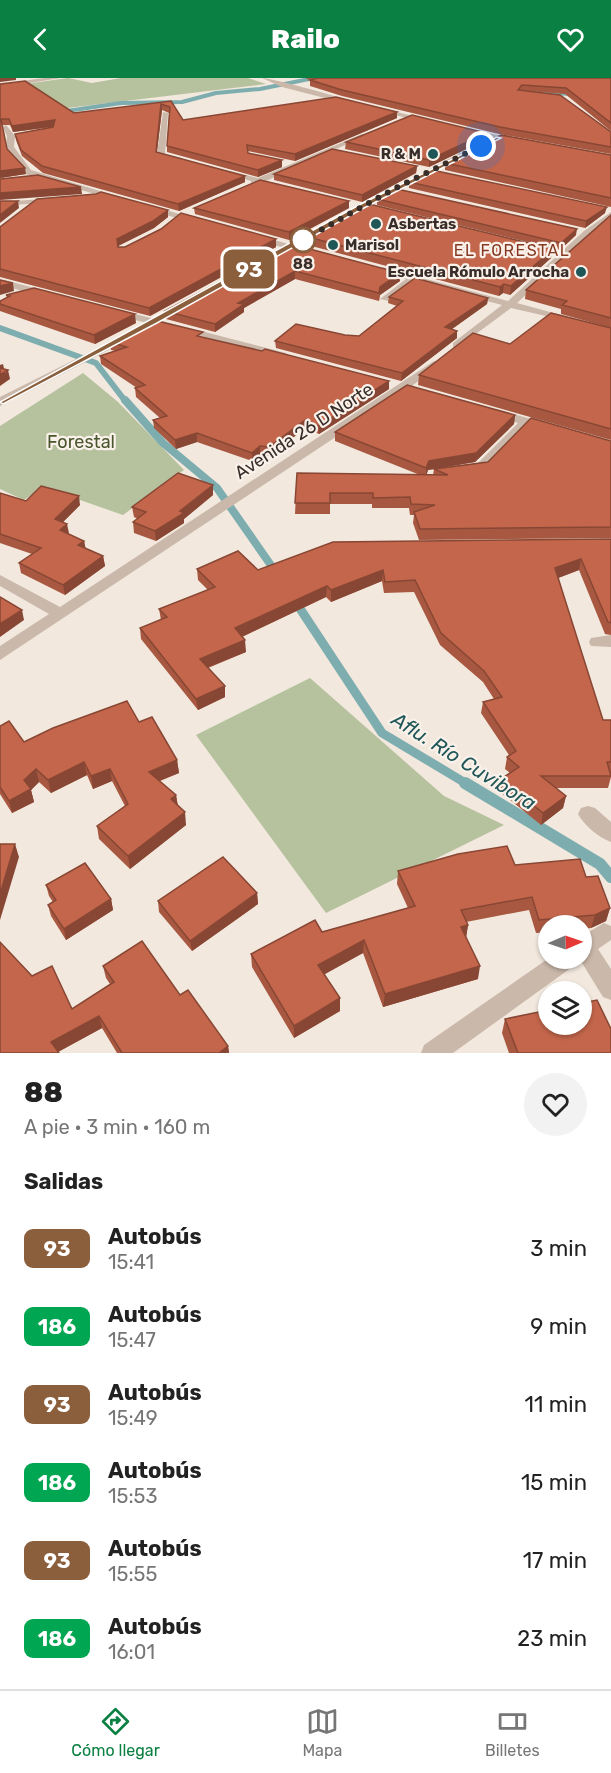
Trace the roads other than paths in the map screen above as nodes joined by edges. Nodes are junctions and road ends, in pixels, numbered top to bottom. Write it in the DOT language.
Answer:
graph roads {
  1 [pos="57,78"];
  2 [pos="268,80"];
  3 [pos="2,88"];
  4 [pos="354,104"];
  5 [pos="365,106"];
  6 [pos="165,113"];
  7 [pos="409,117"];
  8 [pos="399,121"];
  9 [pos="431,122"];
  10 [pos="6,127"];
  11 [pos="465,130"];
  12 [pos="21,134"];
  13 [pos="369,134"];
  14 [pos="11,136"];
  15 [pos="499,138"];
  16 [pos="531,143"];
  17 [pos="478,147"];
  18 [pos="328,150"];
  19 [pos="468,152"];
  20 [pos="350,155"];
  21 [pos="284,162"];
  22 [pos="193,164"];
  23 [pos="294,165"];
  24 [pos="214,169"];
  25 [pos="417,169"];
  26 [pos="428,172"];
  27 [pos="451,176"];
  28 [pos="39,177"];
  29 [pos="20,179"];
  30 [pos="257,181"];
  31 [pos="248,186"];
  32 [pos="394,189"];
  33 [pos="292,190"];
  34 [pos="412,194"];
  35 [pos="112,196"];
  36 [pos="82,198"];
  37 [pos="63,199"];
  38 [pos="35,201"];
  39 [pos="101,202"];
  40 [pos="132,202"];
  41 [pos="0,204"];
  42 [pos="350,204"];
  43 [pos="141,205"];
  44 [pos="362,207"];
  45 [pos="373,209"];
  46 [pos="611,210"];
  47 [pos="605,211"];
  48 [pos="188,212"];
  49 [pos="18,216"];
  50 [pos="178,216"];
  51 [pos="341,218"];
  52 [pos="212,225"];
  53 [pos="165,226"];
  54 [pos="246,234"];
  55 [pos="301,241"];
  56 [pos="291,247"];
  57 [pos="280,252"];
  58 [pos="313,252"];
  59 [pos="369,266"];
  60 [pos="414,278"];
  61 [pos="0,282"];
  62 [pos="34,291"];
  63 [pos="12,297"];
  64 [pos="56,297"];
  65 [pos="385,299"];
  66 [pos="510,304"];
  67 [pos="100,308"];
  68 [pos="577,323"];
  69 [pos="133,333"];
  70 [pos="291,357"];
  71 [pos="0,402"];
  72 [pos="482,409"];
  73 [pos="526,422"];
  74 [pos="558,431"];
  75 [pos="450,471"];
  76 [pos="0,580"];
  77 [pos="59,614"];
  78 [pos="0,654"];
  79 [pos="588,813"];
  80 [pos="611,834"];
  81 [pos="604,933"];
  82 [pos="592,941"];
  83 [pos="592,967"];
  84 [pos="554,969"];
  85 [pos="611,989"];
  86 [pos="444,1050"];
  1 -- 3 [label="street"];
  2 -- 4 [label="street"];
  5 -- 7 [label="street"];
  6 -- 22 [label="street"];
  7 -- 8 [label="street"];
  7 -- 9 [label="street"];
  10 -- 14 [label="street"];
  11 -- 15 [label="street"];
  12 -- 14 [label="street"];
  13 -- 18 [label="street"];
  14 -- 28 [label="street"];
  15 -- 16 [label="street"];
  15 -- 17 [label="street"];
  18 -- 20 [label="street"];
  18 -- 23 [label="street"];
  19 -- 26 [label="street"];
  21 -- 23 [label="street"];
  23 -- 30 [label="street"];
  24 -- 30 [label="street"];
  25 -- 26 [label="street"];
  26 -- 27 [label="street"];
  26 -- 32 [label="street"];
  28 -- 29 [label="street"];
  28 -- 35 [label="street"];
  30 -- 31 [label="street"];
  30 -- 33 [label="street"];
  32 -- 34 [label="street"];
  32 -- 44 [label="street"];
  35 -- 36 [label="street"];
  35 -- 39 [label="street"];
  35 -- 40 [label="street"];
  37 -- 38 [label="street"];
  38 -- 41 [label="street"];
  38 -- 49 [label="street"];
  42 -- 44 [label="street"];
  43 -- 50 [label="street"];
  44 -- 45 [label="street"];
  44 -- 51 [label="street"];
  46 -- 47 [label="street"];
  47 -- 66 [label="street, Avenida 26 D Norte"];
  48 -- 50 [label="street"];
  50 -- 52 [label="street"];
  50 -- 53 [label="street"];
  54 -- 56 [label="street"];
  55 -- 56 [label="street"];
  56 -- 57 [label="street"];
  56 -- 58 [label="street"];
  59 -- 60 [label="street"];
  60 -- 65 [label="street"];
  60 -- 66 [label="street"];
  61 -- 62 [label="street"];
  62 -- 63 [label="street"];
  62 -- 64 [label="street"];
  66 -- 68 [label="street"];
  66 -- 77 [label="street, Avenida 26 D Norte"];
  67 -- 70 [label="street"];
  69 -- 71 [label="street"];
  72 -- 73 [label="street"];
  73 -- 74 [label="street"];
  73 -- 75 [label="street"];
  76 -- 77 [label="street"];
  77 -- 78 [label="street, Avenida 26 D Norte"];
  79 -- 80 [label="street"];
  81 -- 82 [label="street"];
  83 -- 85 [label="street"];
  84 -- 86 [label="street"];
}
